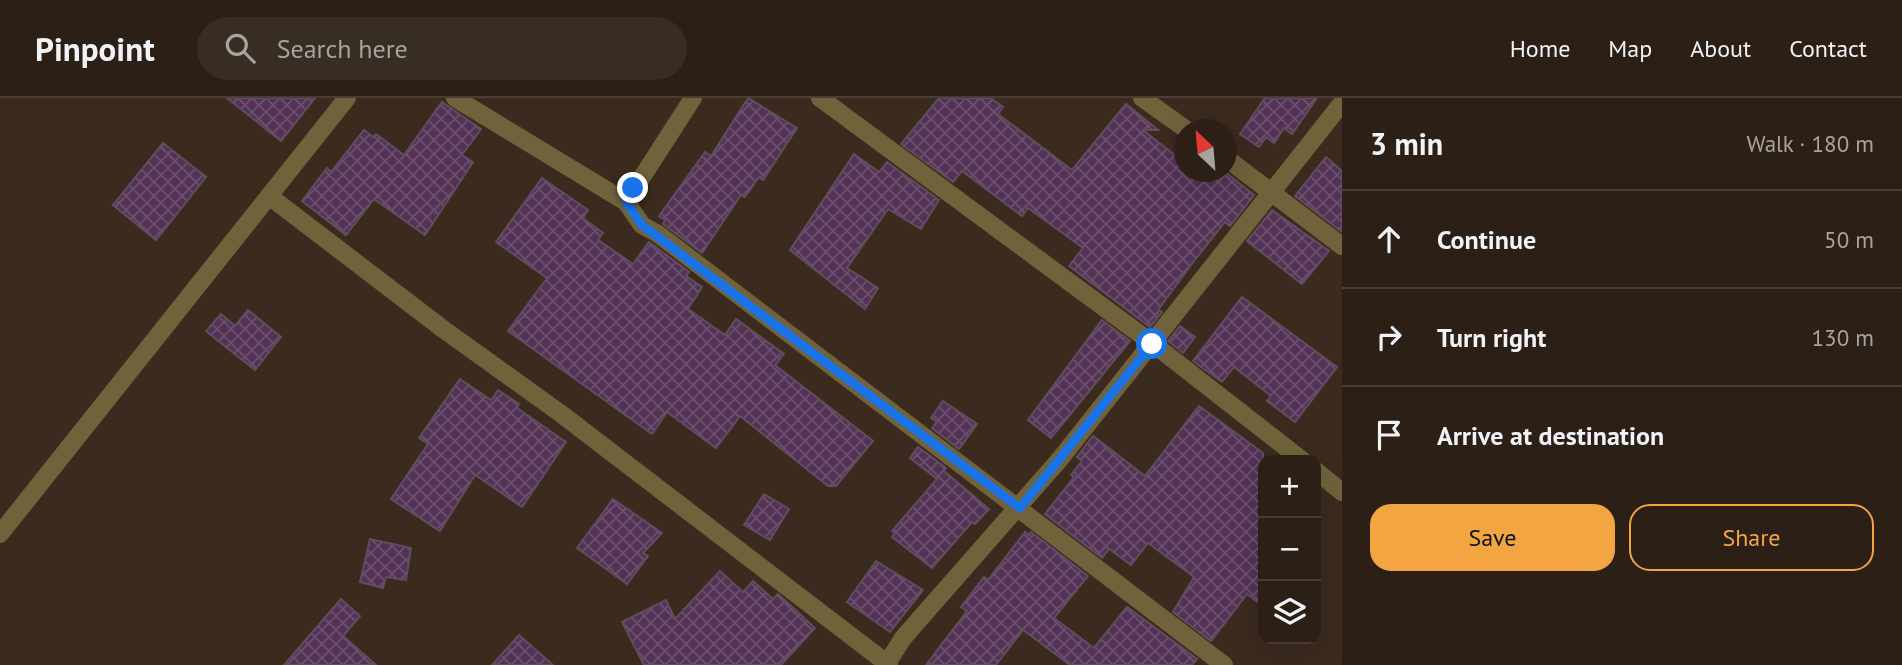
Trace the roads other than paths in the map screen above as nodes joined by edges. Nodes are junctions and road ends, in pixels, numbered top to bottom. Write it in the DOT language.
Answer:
graph roads {
  1 [pos="347,98"];
  2 [pos="455,98"];
  3 [pos="693,98"];
  4 [pos="820,98"];
  5 [pos="1142,98"];
  6 [pos="1342,103"];
  7 [pos="1174,121"];
  8 [pos="1237,165"];
  9 [pos="1272,190"];
  10 [pos="269,196"];
  11 [pos="626,202"];
  12 [pos="1342,246"];
  13 [pos="1152,344"];
  14 [pos="1296,455"];
  15 [pos="1321,475"];
  16 [pos="1342,492"];
  17 [pos="1020,508"];
  18 [pos="0,534"];
  19 [pos="887,665"];
  20 [pos="1224,665"];
  1 -- 10 [label="street"];
  2 -- 11 [label="street"];
  3 -- 11 [label="street"];
  4 -- 13 [label="street"];
  5 -- 7 [label="street"];
  6 -- 9 [label="street"];
  8 -- 9 [label="street"];
  9 -- 12 [label="street"];
  9 -- 13 [label="street"];
  10 -- 18 [label="street"];
  10 -- 19 [label="street"];
  11 -- 17 [label="street"];
  13 -- 14 [label="street"];
  13 -- 17 [label="street"];
  15 -- 16 [label="street"];
  17 -- 19 [label="street"];
  17 -- 20 [label="street"];
}
